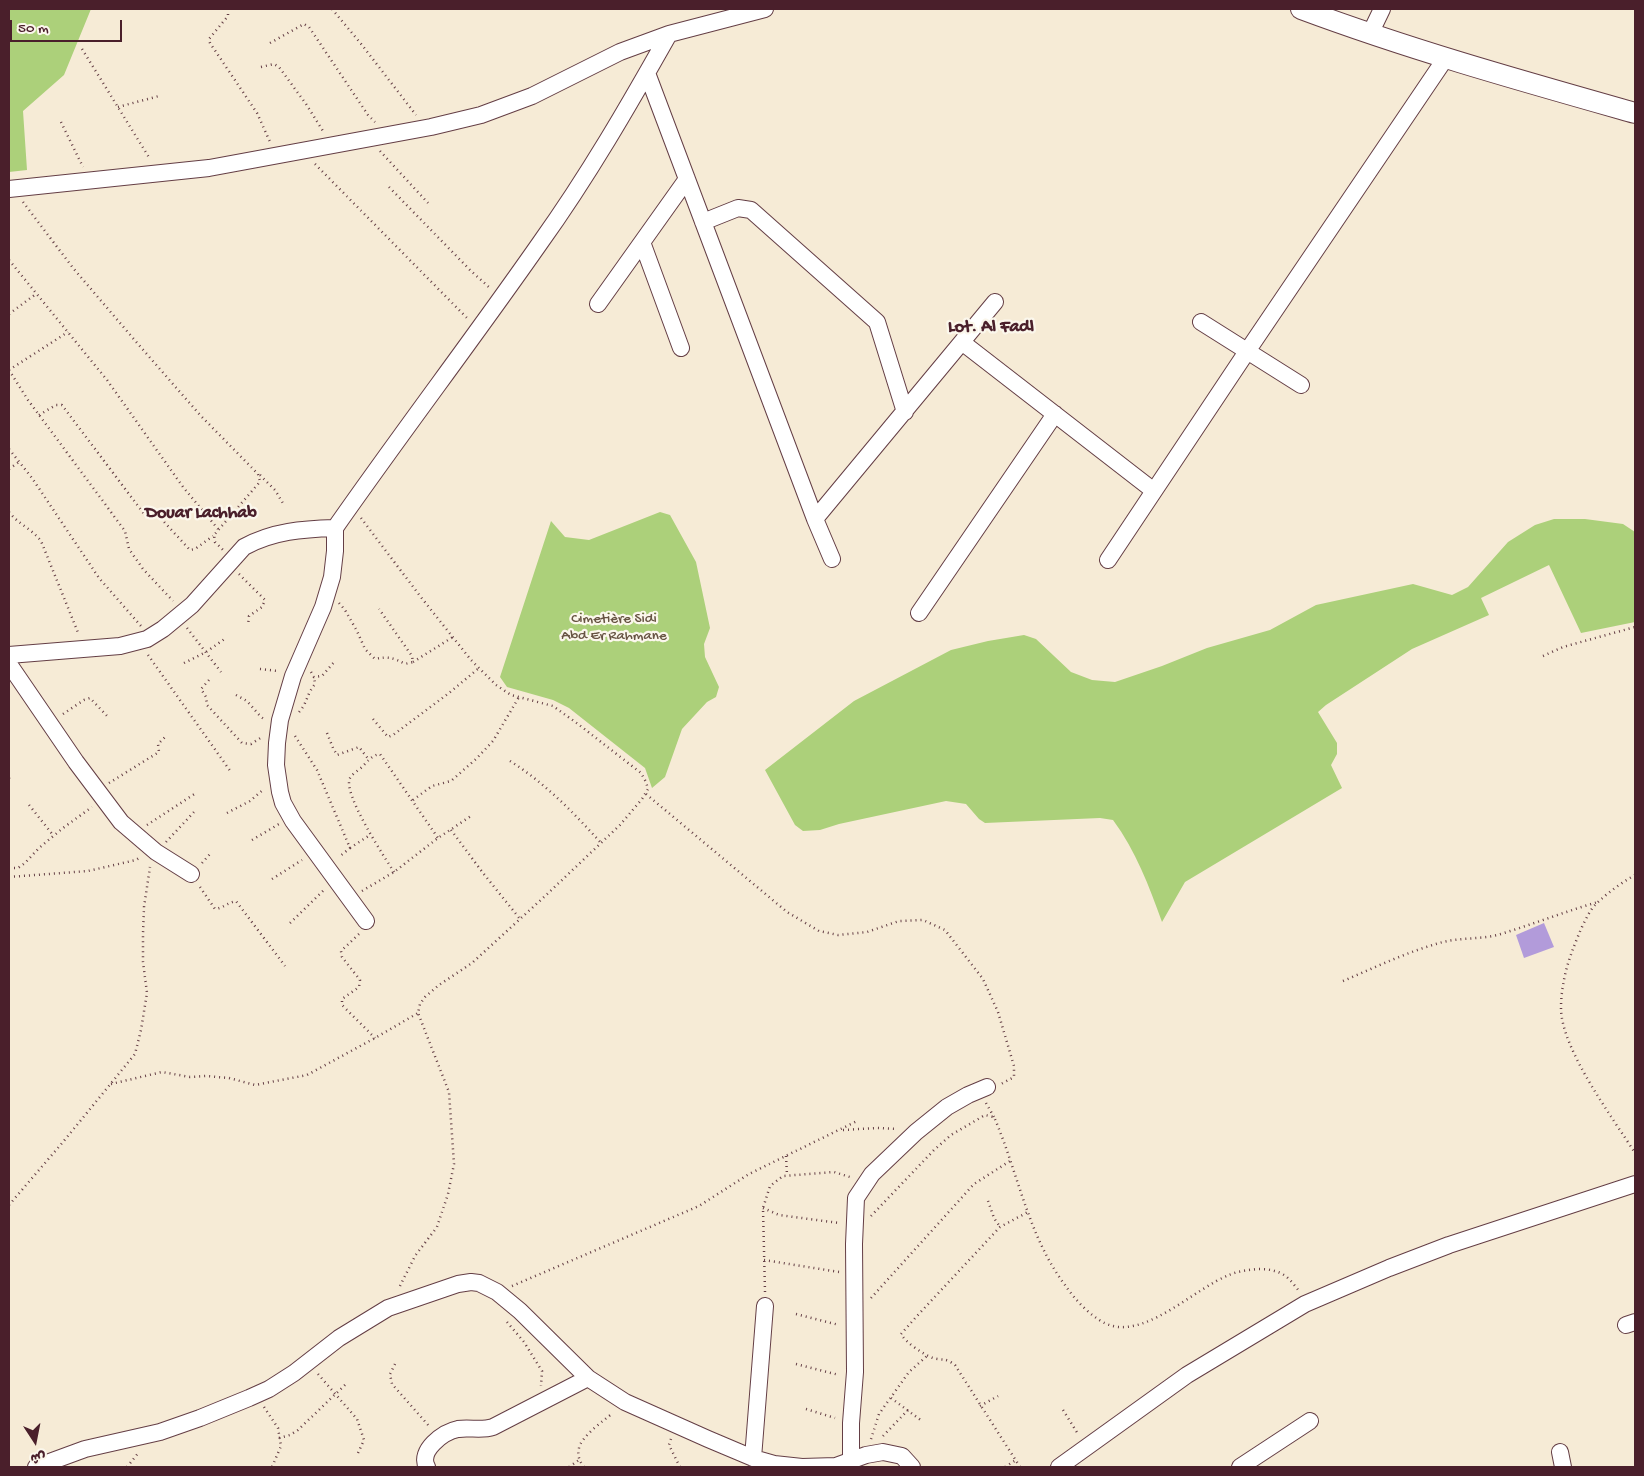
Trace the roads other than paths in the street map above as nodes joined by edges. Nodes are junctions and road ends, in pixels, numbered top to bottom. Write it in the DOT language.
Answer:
graph roads {
  1 [pos="765,9"];
  2 [pos="1301,9"];
  3 [pos="1382,9"];
  4 [pos="669,34"];
  5 [pos="1370,34"];
  6 [pos="1445,58"];
  7 [pos="647,73"];
  8 [pos="1635,113"];
  9 [pos="687,179"];
  10 [pos="11,188"];
  11 [pos="703,222"];
  12 [pos="642,242"];
  13 [pos="995,302"];
  14 [pos="598,304"];
  15 [pos="1201,322"];
  16 [pos="963,343"];
  17 [pos="681,348"];
  18 [pos="1248,350"];
  19 [pos="1301,385"];
  20 [pos="905,412"];
  21 [pos="1055,414"];
  22 [pos="1154,491"];
  23 [pos="815,519"];
  24 [pos="335,528"];
  25 [pos="832,559"];
  26 [pos="1108,560"];
  27 [pos="919,613"];
  28 [pos="9,655"];
  29 [pos="9,664"];
  30 [pos="191,874"];
  31 [pos="366,920"];
  32 [pos="987,1087"];
  33 [pos="1632,1188"];
  34 [pos="765,1306"];
  35 [pos="588,1378"];
  36 [pos="1310,1422"];
  37 [pos="753,1458"];
  38 [pos="858,1458"];
  39 [pos="36,1467"];
  40 [pos="427,1467"];
  41 [pos="912,1467"];
  42 [pos="1059,1467"];
  43 [pos="1240,1467"];
  1 -- 4 [label="street"];
  2 -- 5 [label="street"];
  3 -- 5 [label="street"];
  4 -- 7 [label="street"];
  4 -- 10 [label="street"];
  5 -- 6 [label="street"];
  6 -- 8 [label="street"];
  6 -- 18 [label="street"];
  7 -- 9 [label="street"];
  7 -- 24 [label="street"];
  9 -- 11 [label="street"];
  9 -- 12 [label="street"];
  11 -- 20 [label="street"];
  11 -- 23 [label="street"];
  12 -- 14 [label="street"];
  12 -- 17 [label="street"];
  13 -- 16 [label="street"];
  15 -- 18 [label="street"];
  16 -- 20 [label="street"];
  16 -- 21 [label="street"];
  18 -- 19 [label="street"];
  18 -- 22 [label="street"];
  20 -- 23 [label="street"];
  21 -- 22 [label="street"];
  21 -- 27 [label="street"];
  22 -- 26 [label="street"];
  23 -- 25 [label="street"];
  24 -- 28 [label="street"];
  24 -- 31 [label="street"];
  29 -- 30 [label="street"];
  32 -- 38 [label="street"];
  33 -- 42 [label="street"];
  34 -- 37 [label="street"];
  35 -- 37 [label="street"];
  35 -- 39 [label="street"];
  35 -- 40 [label="street"];
  36 -- 43 [label="street"];
  37 -- 38 [label="street"];
  38 -- 41 [label="street"];
}
